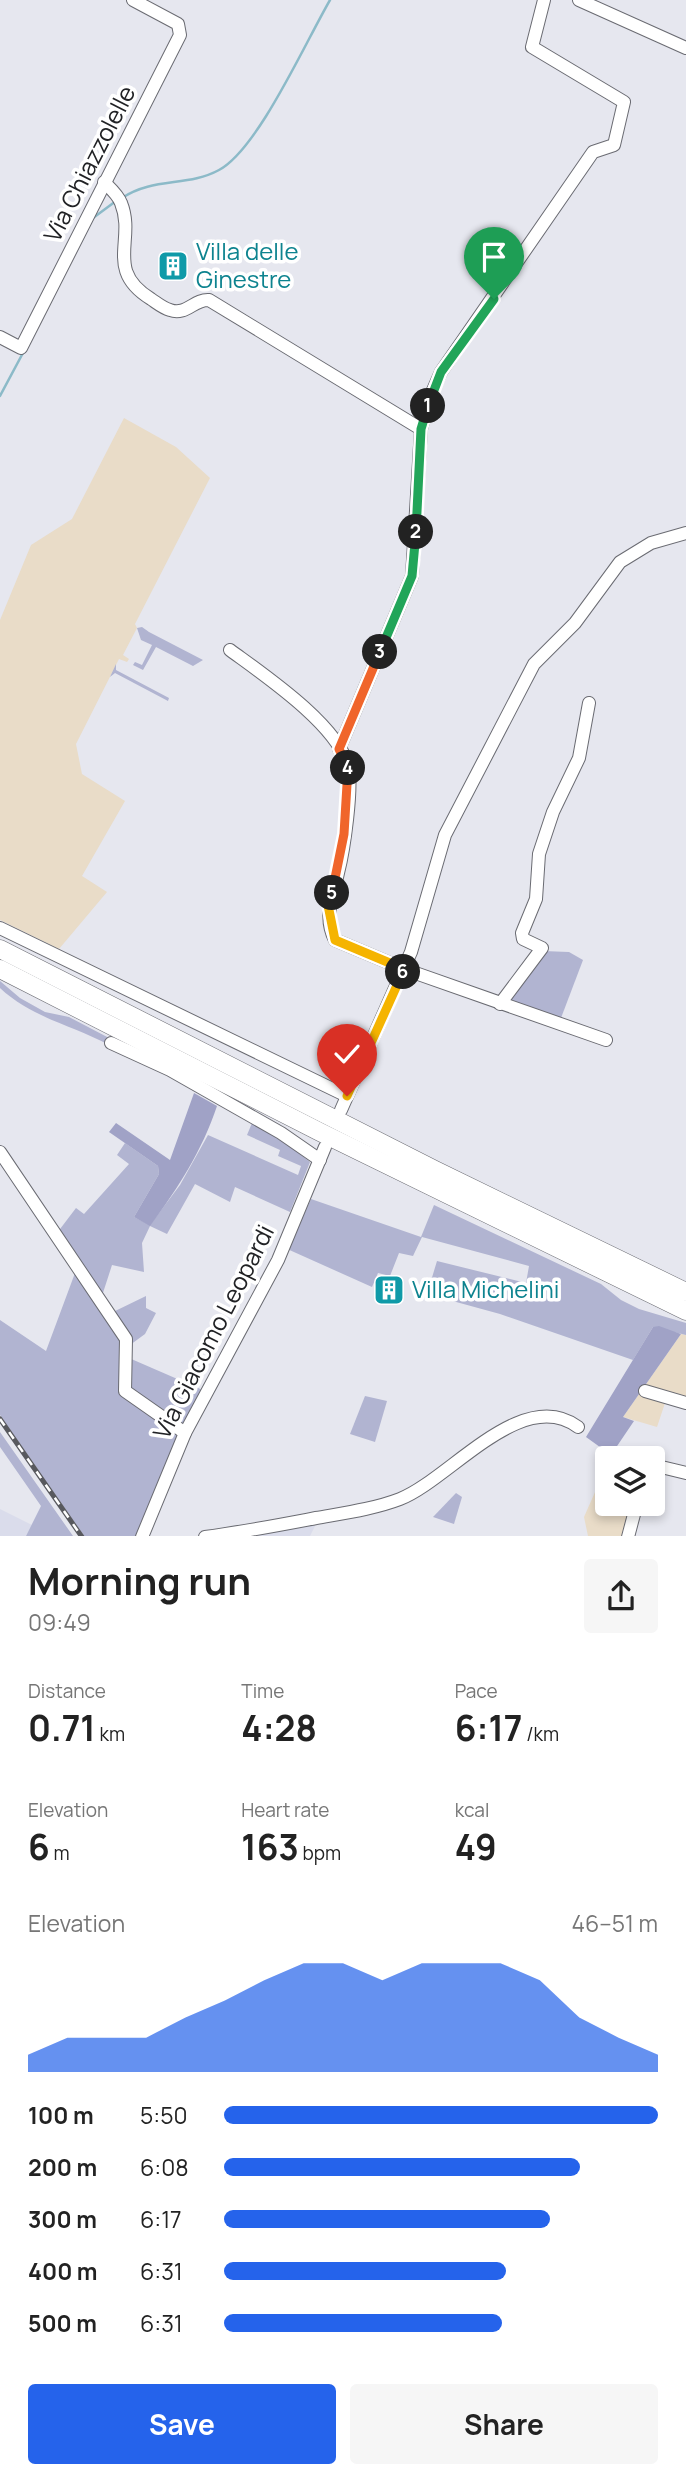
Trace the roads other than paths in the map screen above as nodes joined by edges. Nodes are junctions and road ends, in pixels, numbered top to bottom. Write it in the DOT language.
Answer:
graph roads {
  1 [pos="133,0"];
  2 [pos="544,0"];
  3 [pos="579,0"];
  4 [pos="686,48"];
  5 [pos="104,182"];
  6 [pos="0,337"];
  7 [pos="421,429"];
  8 [pos="686,533"];
  9 [pos="230,650"];
  10 [pos="589,703"];
  11 [pos="339,749"];
  12 [pos="0,928"];
  13 [pos="0,949"];
  14 [pos="0,969"];
  15 [pos="404,969"];
  16 [pos="500,1004"];
  17 [pos="606,1040"];
  18 [pos="111,1043"];
  19 [pos="347,1096"];
  20 [pos="341,1110"];
  21 [pos="0,1152"];
  22 [pos="686,1292"];
  23 [pos="686,1311"];
  24 [pos="645,1391"];
  25 [pos="686,1403"];
  26 [pos="578,1427"];
  27 [pos="185,1433"];
  28 [pos="665,1468"];
  29 [pos="686,1473"];
  30 [pos="633,1516"];
  31 [pos="142,1536"];
  32 [pos="205,1536"];
  33 [pos="628,1536"];
  1 -- 5 [label="street, Via Chiazzolelle"];
  2 -- 7 [label="street"];
  3 -- 4 [label="street"];
  5 -- 6 [label="street, Via Chiazzolelle"];
  5 -- 7 [label="street"];
  7 -- 11 [label="street"];
  8 -- 15 [label="street"];
  9 -- 11 [label="street"];
  10 -- 16 [label="street"];
  11 -- 15 [label="street"];
  12 -- 19 [label="street"];
  13 -- 22 [label="highway"];
  14 -- 23 [label="highway"];
  15 -- 16 [label="street"];
  15 -- 19 [label="street"];
  16 -- 17 [label="street"];
  18 -- 27 [label="street, Via Giacomo Leopardi"];
  19 -- 20 [label="street"];
  21 -- 27 [label="street"];
  24 -- 25 [label="street"];
  26 -- 32 [label="street"];
  27 -- 31 [label="street, Via Giacomo Leopardi"];
  28 -- 29 [label="street"];
  30 -- 33 [label="street"];
}
